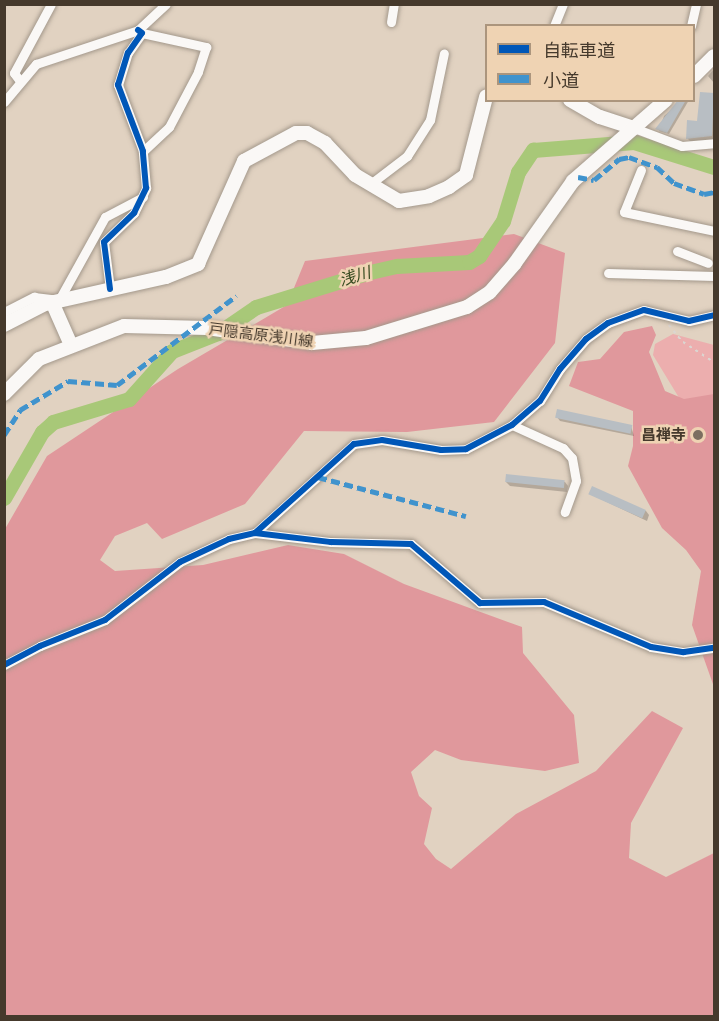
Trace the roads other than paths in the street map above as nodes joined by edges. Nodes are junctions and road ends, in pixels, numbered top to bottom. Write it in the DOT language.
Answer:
graph roads {
  1 [pos="51,4"];
  2 [pos="166,4"];
  3 [pos="394,4"];
  4 [pos="564,4"];
  5 [pos="696,4"];
  6 [pos="391,22"];
  7 [pos="555,24"];
  8 [pos="691,24"];
  9 [pos="140,32"];
  10 [pos="444,53"];
  11 [pos="714,56"];
  12 [pos="696,69"];
  13 [pos="20,81"];
  14 [pos="485,101"];
  15 [pos="4,102"];
  16 [pos="574,102"];
  17 [pos="664,102"];
  18 [pos="631,131"];
  19 [pos="714,143"];
  20 [pos="143,151"];
  21 [pos="641,170"];
  22 [pos="369,185"];
  23 [pos="143,197"];
  24 [pos="714,231"];
  25 [pos="677,251"];
  26 [pos="711,259"];
  27 [pos="608,273"];
  28 [pos="714,276"];
  29 [pos="110,289"];
  30 [pos="56,301"];
  31 [pos="4,312"];
  32 [pos="714,315"];
  33 [pos="4,325"];
  34 [pos="71,345"];
  35 [pos="4,394"];
  36 [pos="512,425"];
  37 [pos="565,512"];
  38 [pos="255,533"];
  39 [pos="714,648"];
  40 [pos="4,665"];
  1 -- 13 [label="street"];
  2 -- 9 [label="street"];
  3 -- 6 [label="street"];
  4 -- 7 [label="street"];
  5 -- 8 [label="street"];
  9 -- 13 [label="street"];
  9 -- 20 [label="street"];
  9 -- 20 [label="street"];
  10 -- 22 [label="street"];
  11 -- 12 [label="main road"];
  13 -- 15 [label="street"];
  14 -- 22 [label="main road"];
  16 -- 18 [label="main road"];
  17 -- 18 [label="main road, 戸隠高原浅川線"];
  18 -- 19 [label="street"];
  18 -- 34 [label="main road, 戸隠高原浅川線"];
  20 -- 23 [label="street"];
  21 -- 24 [label="street"];
  22 -- 29 [label="main road"];
  23 -- 29 [label="street"];
  23 -- 30 [label="street"];
  25 -- 26 [label="street"];
  26 -- 28 [label="street"];
  27 -- 28 [label="street"];
  29 -- 30 [label="main road"];
  30 -- 31 [label="street"];
  30 -- 33 [label="main road"];
  30 -- 34 [label="main road"];
  32 -- 36 [label="street"];
  34 -- 35 [label="main road, 戸隠高原浅川線"];
  36 -- 37 [label="street"];
  36 -- 38 [label="street"];
  38 -- 39 [label="street"];
  38 -- 40 [label="street"];
}
